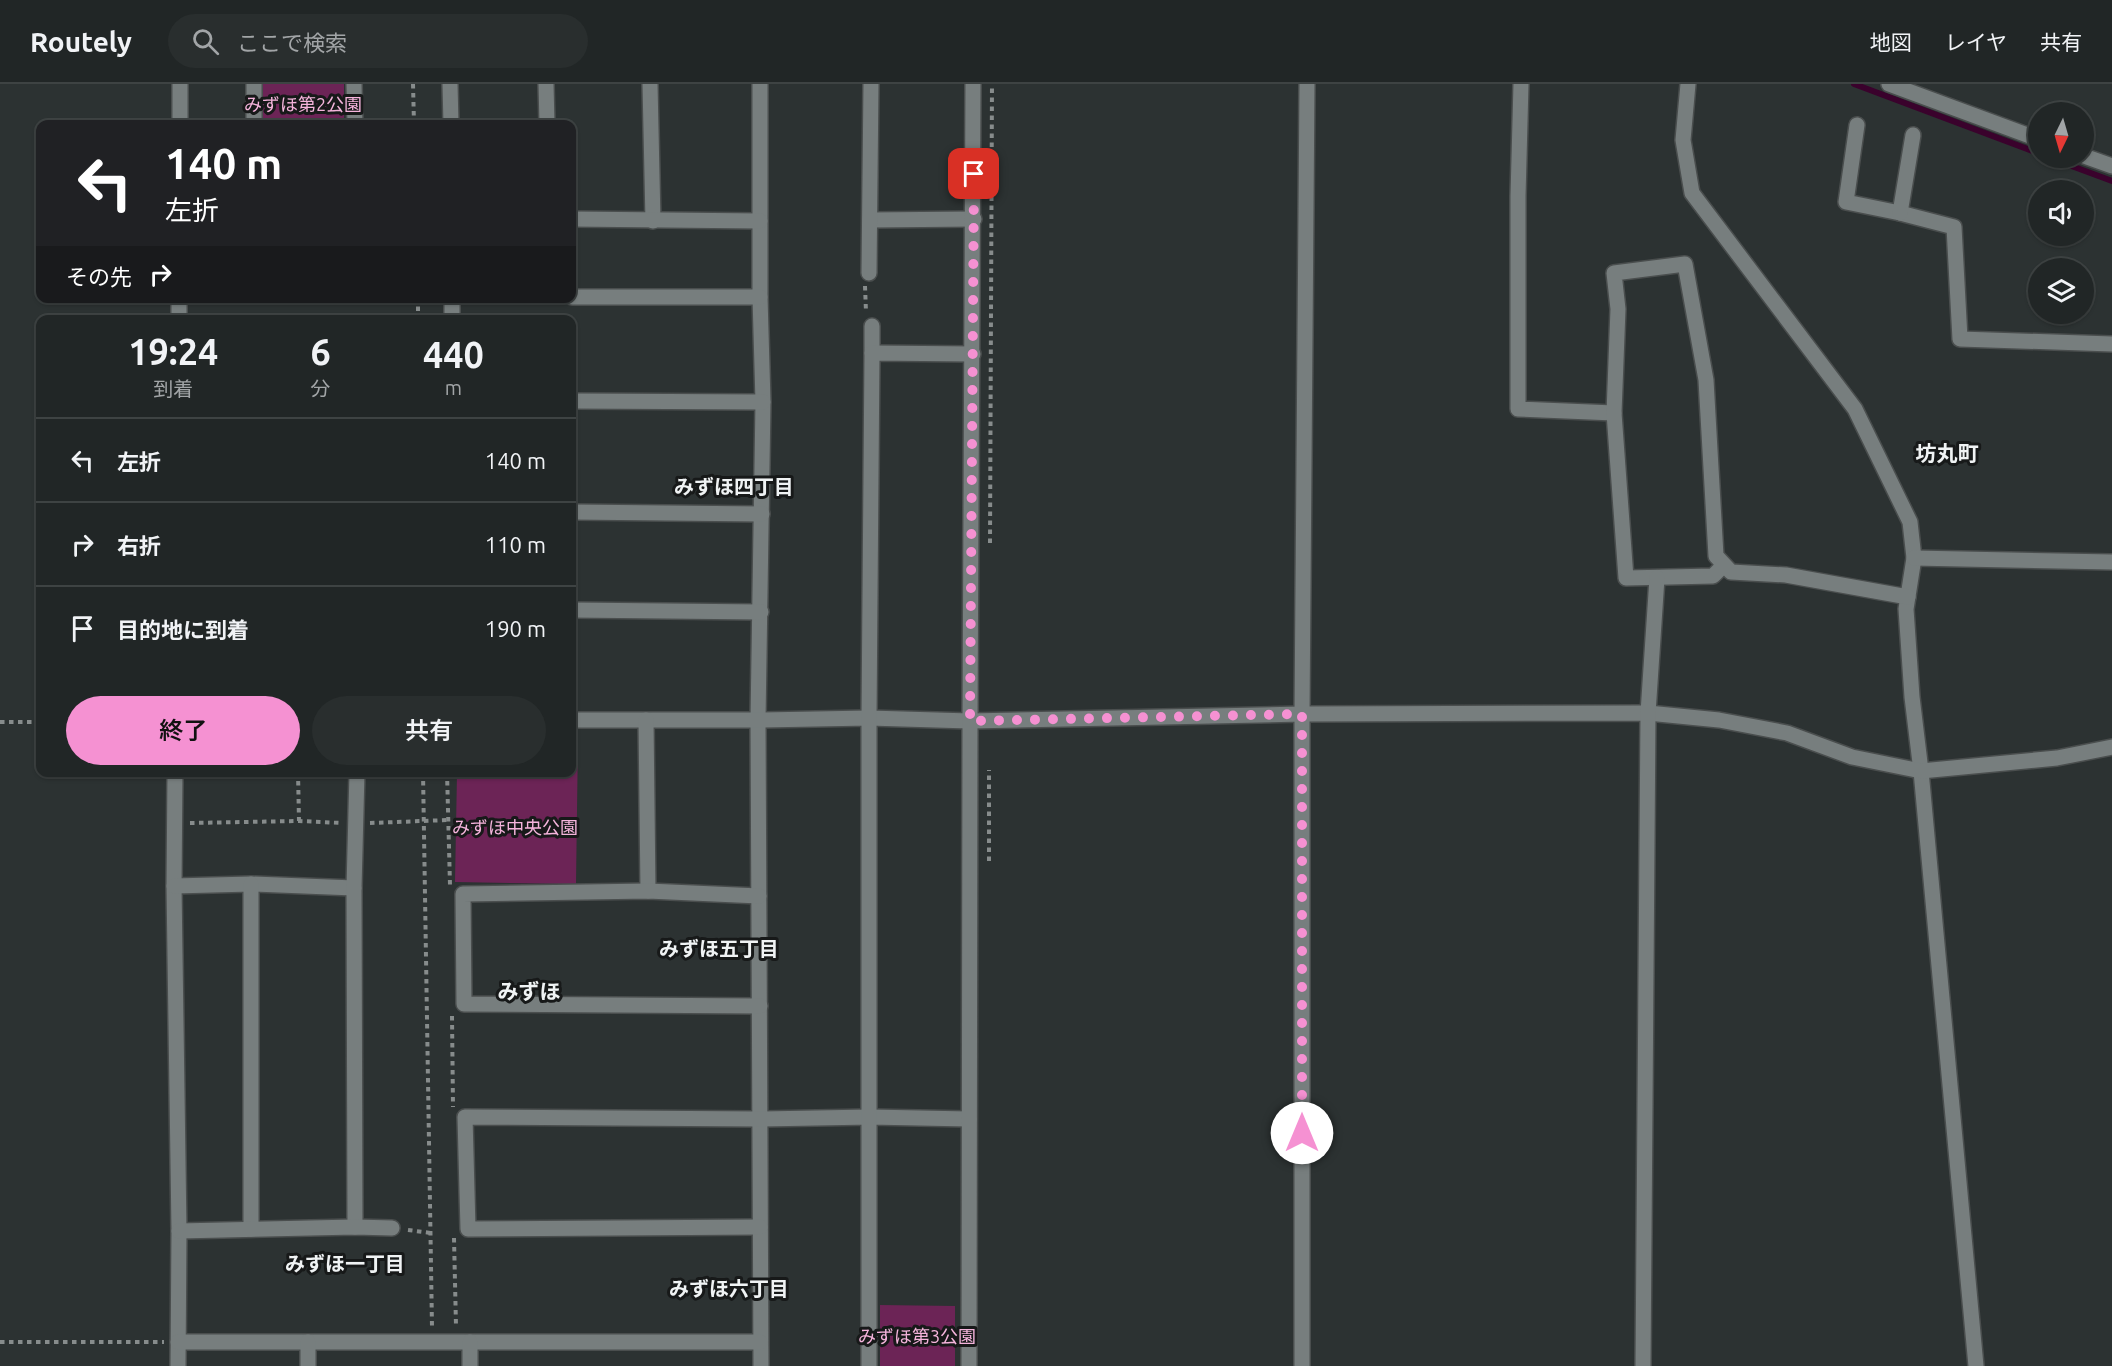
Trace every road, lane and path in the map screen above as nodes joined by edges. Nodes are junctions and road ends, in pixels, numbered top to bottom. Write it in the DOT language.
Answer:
graph roads {
  1 [pos="180,84"];
  2 [pos="254,84"];
  3 [pos="354,84"];
  4 [pos="413,84"];
  5 [pos="450,84"];
  6 [pos="546,84"];
  7 [pos="650,84"];
  8 [pos="760,84"];
  9 [pos="871,84"];
  10 [pos="973,84"];
  11 [pos="1306,84"];
  12 [pos="1521,84"];
  13 [pos="1688,84"];
  14 [pos="1889,84"];
  15 [pos="180,120"];
  16 [pos="254,120"];
  17 [pos="355,120"];
  18 [pos="414,120"];
  19 [pos="451,120"];
  20 [pos="547,120"];
  21 [pos="1857,125"];
  22 [pos="1914,135"];
  23 [pos="2028,135"];
  24 [pos="2094,160"];
  25 [pos="2112,166"];
  26 [pos="1900,213"];
  27 [pos="576,219"];
  28 [pos="974,219"];
  29 [pos="870,220"];
  30 [pos="653,221"];
  31 [pos="760,221"];
  32 [pos="869,273"];
  33 [pos="576,297"];
  34 [pos="760,297"];
  35 [pos="872,326"];
  36 [pos="2112,344"];
  37 [pos="872,353"];
  38 [pos="973,354"];
  39 [pos="576,401"];
  40 [pos="763,402"];
  41 [pos="1614,413"];
  42 [pos="576,512"];
  43 [pos="762,514"];
  44 [pos="1914,558"];
  45 [pos="2112,562"];
  46 [pos="1724,565"];
  47 [pos="1657,578"];
  48 [pos="1908,597"];
  49 [pos="576,610"];
  50 [pos="761,612"];
  51 [pos="1648,713"];
  52 [pos="1302,714"];
  53 [pos="868,718"];
  54 [pos="576,720"];
  55 [pos="646,720"];
  56 [pos="758,720"];
  57 [pos="970,721"];
  58 [pos="0,722"];
  59 [pos="36,722"];
  60 [pos="2112,747"];
  61 [pos="1921,771"];
  62 [pos="175,777"];
  63 [pos="298,777"];
  64 [pos="357,777"];
  65 [pos="423,777"];
  66 [pos="447,777"];
  67 [pos="448,820"];
  68 [pos="299,821"];
  69 [pos="424,822"];
  70 [pos="175,823"];
  71 [pos="357,824"];
  72 [pos="251,884"];
  73 [pos="174,886"];
  74 [pos="354,888"];
  75 [pos="648,891"];
  76 [pos="450,896"];
  77 [pos="759,896"];
  78 [pos="760,1006"];
  79 [pos="452,1012"];
  80 [pos="453,1117"];
  81 [pos="870,1117"];
  82 [pos="760,1119"];
  83 [pos="969,1119"];
  84 [pos="355,1227"];
  85 [pos="760,1227"];
  86 [pos="392,1228"];
  87 [pos="251,1229"];
  88 [pos="179,1231"];
  89 [pos="431,1233"];
  90 [pos="454,1234"];
  91 [pos="0,1342"];
  92 [pos="178,1342"];
  93 [pos="308,1342"];
  94 [pos="432,1342"];
  95 [pos="463,1342"];
  96 [pos="760,1342"];
  97 [pos="178,1366"];
  98 [pos="308,1366"];
  99 [pos="470,1366"];
  100 [pos="761,1366"];
  101 [pos="869,1366"];
  102 [pos="969,1366"];
  103 [pos="1302,1366"];
  104 [pos="1643,1366"];
  105 [pos="1976,1366"];
  1 -- 15 [label="street"];
  2 -- 16 [label="street"];
  3 -- 17 [label="street"];
  4 -- 18 [label="path"];
  5 -- 19 [label="street"];
  6 -- 20 [label="street"];
  7 -- 30 [label="street"];
  8 -- 31 [label="street"];
  9 -- 29 [label="street"];
  10 -- 28 [label="street"];
  11 -- 52 [label="street"];
  12 -- 41 [label="street"];
  13 -- 44 [label="street"];
  14 -- 23 [label="street"];
  21 -- 26 [label="street"];
  22 -- 26 [label="street"];
  24 -- 25 [label="street"];
  26 -- 36 [label="street"];
  27 -- 30 [label="street"];
  28 -- 29 [label="street"];
  28 -- 38 [label="street"];
  29 -- 32 [label="street"];
  30 -- 31 [label="street"];
  31 -- 34 [label="street"];
  32 -- 35 [label="path"];
  33 -- 34 [label="street"];
  34 -- 40 [label="street"];
  35 -- 37 [label="street"];
  37 -- 38 [label="street"];
  37 -- 53 [label="street"];
  38 -- 57 [label="street"];
  39 -- 40 [label="street"];
  40 -- 43 [label="street"];
  41 -- 46 [label="street"];
  41 -- 47 [label="street"];
  42 -- 43 [label="street"];
  43 -- 50 [label="street"];
  44 -- 45 [label="street"];
  44 -- 48 [label="street"];
  46 -- 47 [label="street"];
  46 -- 48 [label="street"];
  47 -- 51 [label="street"];
  48 -- 61 [label="street"];
  49 -- 50 [label="street"];
  50 -- 56 [label="street"];
  51 -- 52 [label="street"];
  51 -- 61 [label="street"];
  51 -- 104 [label="street"];
  52 -- 57 [label="street"];
  52 -- 103 [label="street"];
  53 -- 56 [label="street"];
  53 -- 57 [label="street"];
  53 -- 81 [label="street"];
  54 -- 55 [label="street"];
  55 -- 56 [label="street"];
  55 -- 75 [label="street"];
  56 -- 77 [label="street"];
  57 -- 83 [label="street"];
  58 -- 59 [label="path"];
  60 -- 61 [label="street"];
  61 -- 105 [label="street"];
  62 -- 70 [label="street"];
  63 -- 68 [label="path"];
  64 -- 71 [label="street"];
  65 -- 69 [label="path"];
  66 -- 67 [label="path"];
  67 -- 69 [label="path"];
  67 -- 76 [label="path"];
  68 -- 70 [label="path"];
  68 -- 71 [label="path"];
  69 -- 71 [label="path"];
  69 -- 89 [label="path"];
  70 -- 73 [label="street"];
  71 -- 74 [label="street"];
  72 -- 73 [label="street"];
  72 -- 74 [label="street"];
  72 -- 87 [label="street"];
  73 -- 88 [label="street"];
  74 -- 84 [label="street"];
  75 -- 77 [label="street"];
  75 -- 78 [label="street"];
  77 -- 78 [label="street"];
  78 -- 82 [label="street"];
  79 -- 80 [label="path"];
  81 -- 82 [label="street"];
  81 -- 83 [label="street"];
  81 -- 101 [label="street"];
  82 -- 85 [label="street"];
  82 -- 85 [label="street"];
  83 -- 102 [label="street"];
  84 -- 86 [label="street"];
  84 -- 87 [label="street"];
  85 -- 96 [label="street"];
  86 -- 89 [label="path"];
  87 -- 88 [label="street"];
  88 -- 92 [label="street"];
  89 -- 94 [label="path"];
  90 -- 95 [label="path"];
  91 -- 92 [label="path"];
  92 -- 93 [label="street"];
  92 -- 97 [label="street"];
  93 -- 94 [label="street"];
  93 -- 98 [label="street"];
  94 -- 95 [label="street"];
  95 -- 96 [label="street"];
  95 -- 99 [label="street"];
  96 -- 100 [label="street"];
}
